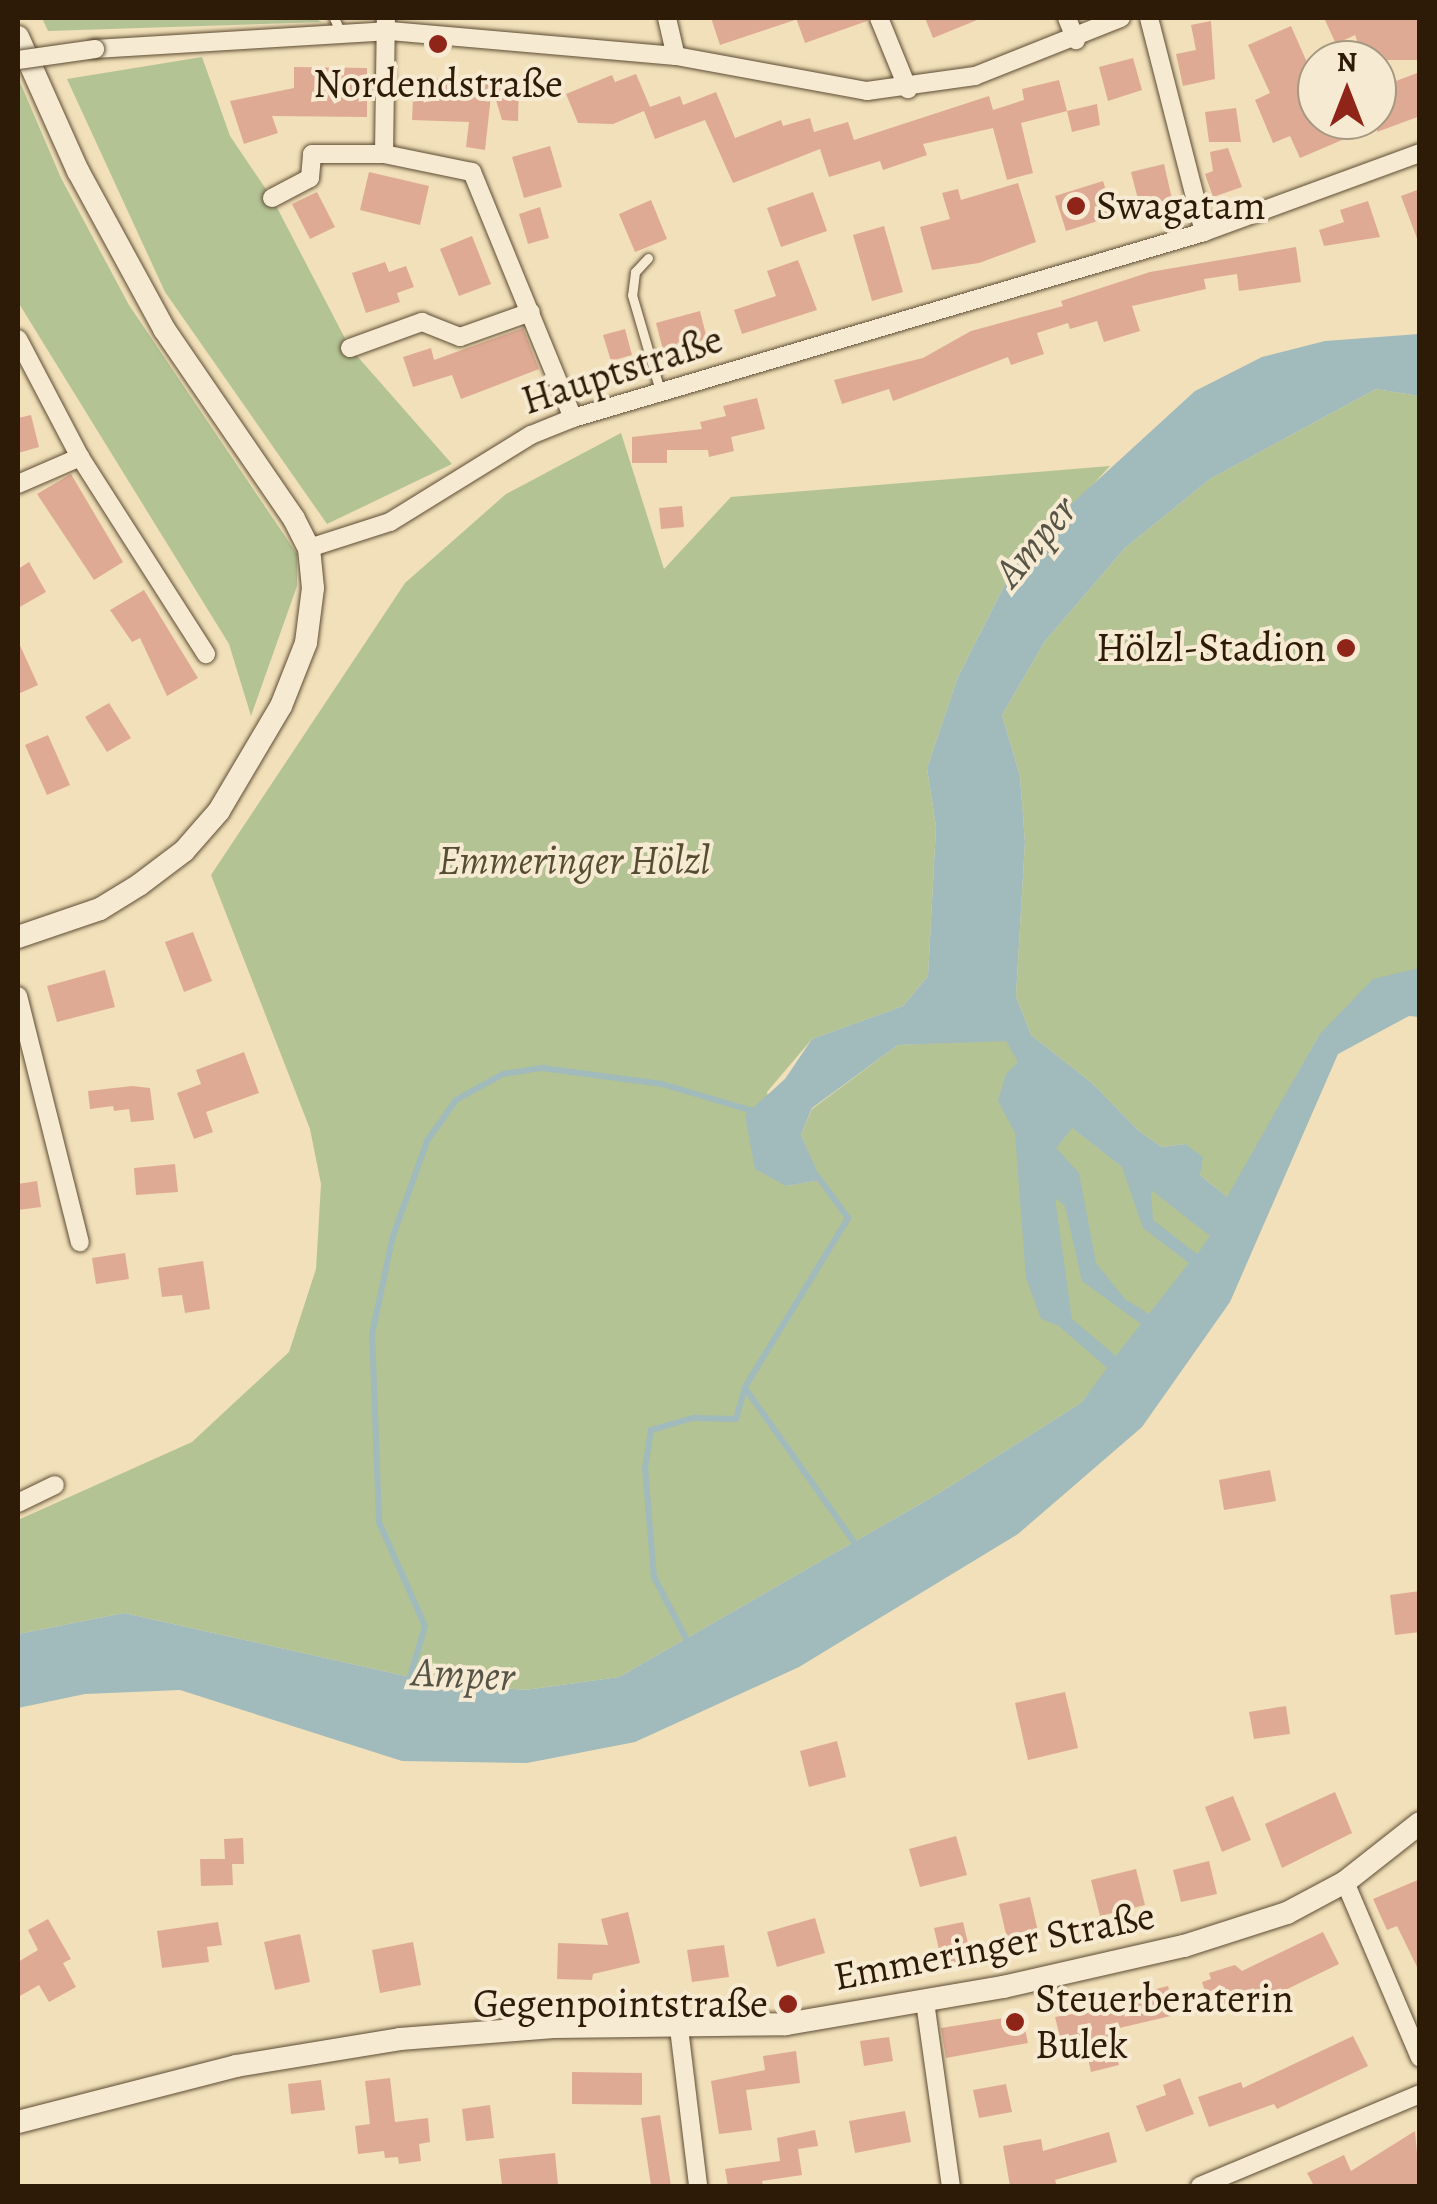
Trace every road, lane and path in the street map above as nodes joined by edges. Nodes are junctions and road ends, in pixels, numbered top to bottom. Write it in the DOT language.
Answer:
graph roads {
  1 [pos="667,18"];
  2 [pos="879,18"];
  3 [pos="1068,18"];
  4 [pos="1121,18"];
  5 [pos="1149,18"];
  6 [pos="388,24"];
  7 [pos="337,25"];
  8 [pos="18,38"];
  9 [pos="1076,40"];
  10 [pos="676,56"];
  11 [pos="18,60"];
  12 [pos="908,89"];
  13 [pos="1420,153"];
  14 [pos="384,154"];
  15 [pos="272,198"];
  16 [pos="1204,232"];
  17 [pos="648,258"];
  18 [pos="531,312"];
  19 [pos="18,339"];
  20 [pos="350,348"];
  21 [pos="660,392"];
  22 [pos="573,418"];
  23 [pos="80,457"];
  24 [pos="18,484"];
  25 [pos="309,548"];
  26 [pos="206,654"];
  27 [pos="18,937"];
  28 [pos="18,996"];
  29 [pos="80,1242"];
  30 [pos="55,1484"];
  31 [pos="18,1503"];
  32 [pos="1420,1822"];
  33 [pos="1345,1882"];
  34 [pos="925,2002"];
  35 [pos="679,2028"];
  36 [pos="1420,2058"];
  37 [pos="1420,2094"];
  38 [pos="18,2122"];
  39 [pos="698,2186"];
  40 [pos="951,2186"];
  41 [pos="1200,2186"];
  1 -- 10 [label="street"];
  2 -- 12 [label="street"];
  3 -- 9 [label="street"];
  4 -- 9 [label="street"];
  5 -- 16 [label="street"];
  6 -- 7 [label="street"];
  6 -- 10 [label="street"];
  6 -- 14 [label="street"];
  7 -- 11 [label="street, bridge"];
  8 -- 25 [label="street"];
  9 -- 12 [label="street"];
  10 -- 12 [label="street"];
  13 -- 16 [label="street, Hauptstraße"];
  14 -- 15 [label="street"];
  14 -- 18 [label="street"];
  16 -- 21 [label="street, Hauptstraße"];
  17 -- 21 [label="lane"];
  18 -- 20 [label="street"];
  18 -- 22 [label="street"];
  19 -- 23 [label="street"];
  21 -- 22 [label="street, Hauptstraße"];
  22 -- 25 [label="street, Hauptstraße"];
  23 -- 24 [label="street"];
  23 -- 26 [label="street"];
  25 -- 27 [label="street"];
  28 -- 29 [label="street"];
  30 -- 31 [label="street"];
  32 -- 33 [label="street, Emmeringer Straße"];
  33 -- 34 [label="street, Emmeringer Straße"];
  33 -- 36 [label="street"];
  34 -- 35 [label="street, Emmeringer Straße"];
  34 -- 40 [label="street"];
  35 -- 38 [label="street, Emmeringer Straße"];
  35 -- 39 [label="street"];
  37 -- 41 [label="street"];
}
